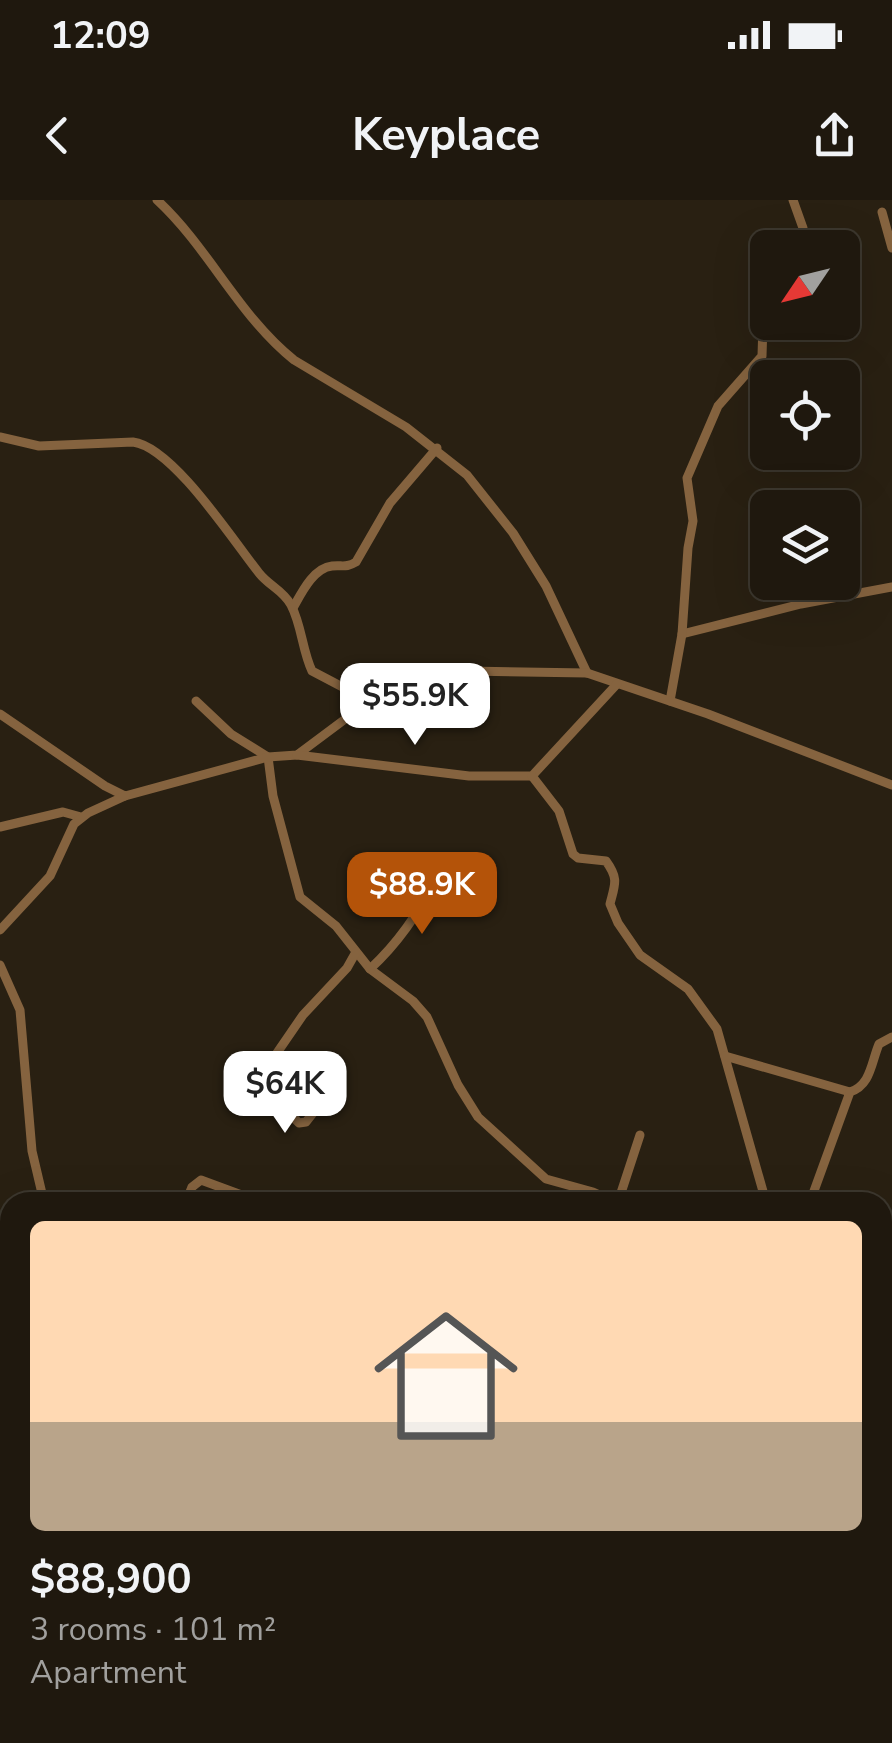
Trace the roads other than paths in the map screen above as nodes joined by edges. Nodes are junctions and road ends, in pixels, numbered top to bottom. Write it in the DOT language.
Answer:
graph roads {
  1 [pos="158,200"];
  2 [pos="793,200"];
  3 [pos="882,212"];
  4 [pos="803,230"];
  5 [pos="892,248"];
  6 [pos="762,340"];
  7 [pos="0,436"];
  8 [pos="437,448"];
  9 [pos="892,586"];
  10 [pos="293,608"];
  11 [pos="682,634"];
  12 [pos="587,673"];
  13 [pos="617,684"];
  14 [pos="196,700"];
  15 [pos="670,701"];
  16 [pos="371,702"];
  17 [pos="0,714"];
  18 [pos="297,754"];
  19 [pos="268,757"];
  20 [pos="532,776"];
  21 [pos="892,785"];
  22 [pos="126,796"];
  23 [pos="80,818"];
  24 [pos="0,826"];
  25 [pos="436,878"];
  26 [pos="0,930"];
  27 [pos="356,952"];
  28 [pos="0,965"];
  29 [pos="370,969"];
  30 [pos="892,1037"];
  31 [pos="726,1056"];
  32 [pos="850,1092"];
  33 [pos="317,1108"];
  34 [pos="640,1135"];
  35 [pos="42,1192"];
  36 [pos="190,1192"];
  37 [pos="234,1192"];
  38 [pos="593,1192"];
  39 [pos="620,1192"];
  40 [pos="763,1192"];
  41 [pos="814,1192"];
  1 -- 8 [label="street"];
  2 -- 4 [label="street"];
  3 -- 5 [label="street"];
  6 -- 11 [label="street"];
  7 -- 10 [label="street"];
  8 -- 10 [label="street"];
  8 -- 12 [label="street"];
  9 -- 11 [label="street"];
  10 -- 16 [label="street"];
  11 -- 15 [label="street"];
  12 -- 13 [label="street"];
  12 -- 16 [label="street"];
  13 -- 15 [label="street"];
  13 -- 20 [label="street"];
  14 -- 19 [label="street"];
  15 -- 21 [label="street"];
  16 -- 18 [label="street"];
  17 -- 22 [label="street"];
  18 -- 19 [label="street"];
  18 -- 20 [label="street"];
  19 -- 22 [label="street"];
  19 -- 27 [label="street"];
  20 -- 31 [label="street"];
  22 -- 23 [label="street"];
  23 -- 24 [label="street"];
  23 -- 26 [label="street"];
  25 -- 29 [label="street"];
  27 -- 29 [label="street"];
  27 -- 33 [label="street"];
  28 -- 35 [label="street"];
  29 -- 38 [label="street"];
  30 -- 32 [label="street"];
  31 -- 32 [label="street"];
  31 -- 40 [label="street"];
  32 -- 41 [label="street"];
  34 -- 39 [label="street"];
  36 -- 37 [label="street"];
}
